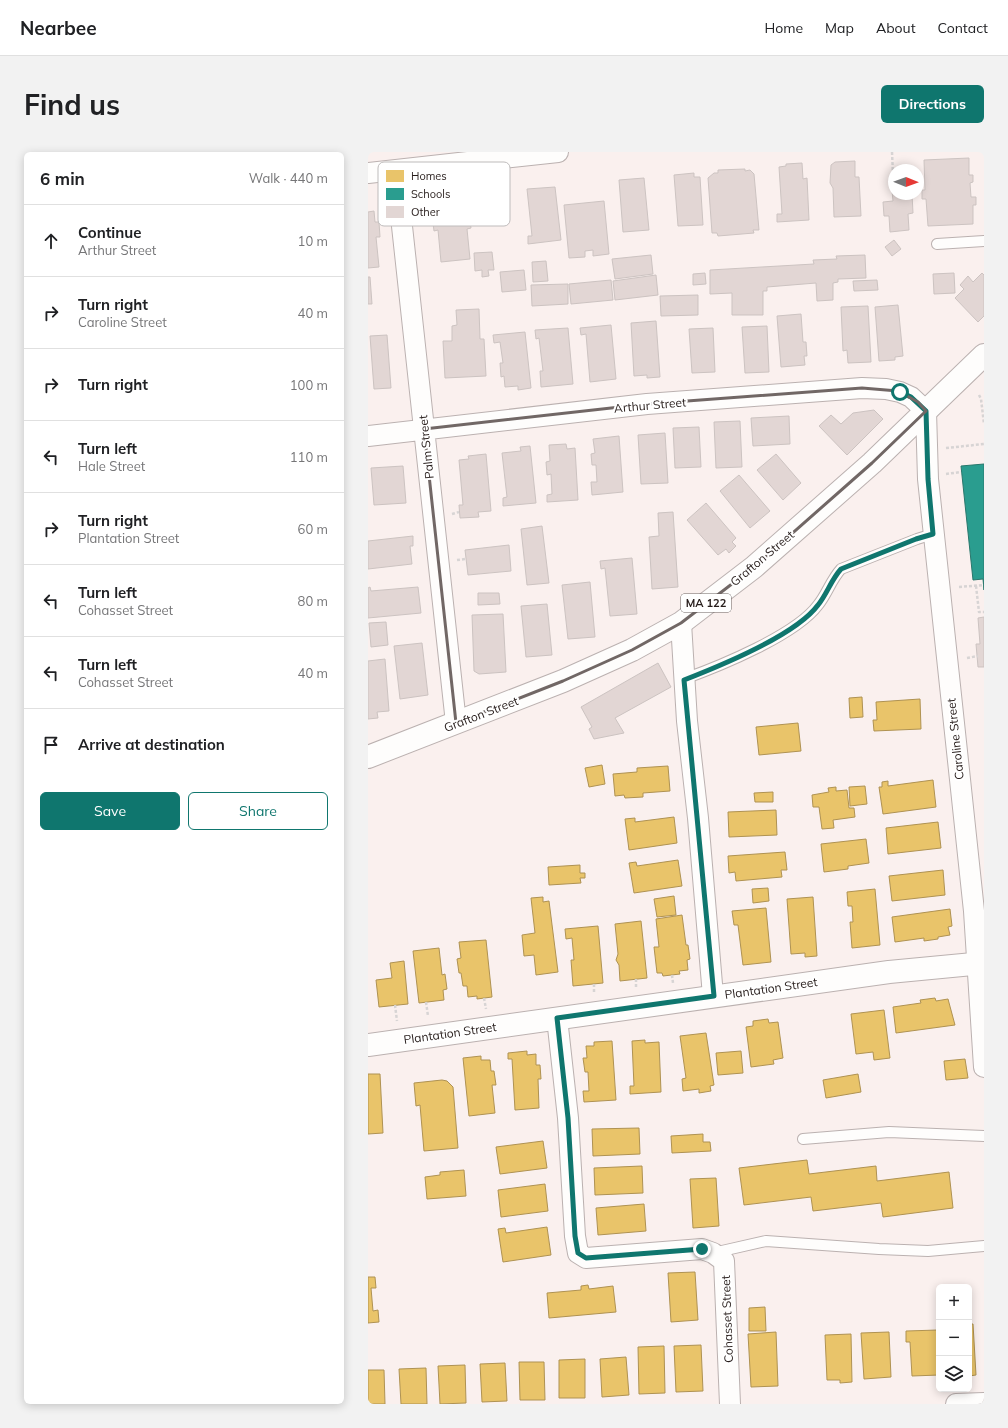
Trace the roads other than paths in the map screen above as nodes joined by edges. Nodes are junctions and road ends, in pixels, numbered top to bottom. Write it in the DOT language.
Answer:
graph roads {
  1 [pos="558,152"];
  2 [pos="473,162"];
  3 [pos="378,172"];
  4 [pos="368,173"];
  5 [pos="402,226"];
  6 [pos="984,241"];
  7 [pos="937,244"];
  8 [pos="984,355"];
  9 [pos="926,411"];
  10 [pos="424,429"];
  11 [pos="368,436"];
  12 [pos="933,534"];
  13 [pos="681,623"];
  14 [pos="684,680"];
  15 [pos="456,723"];
  16 [pos="368,757"];
  17 [pos="980,963"];
  18 [pos="714,996"];
  19 [pos="557,1018"];
  20 [pos="368,1045"];
  21 [pos="984,1067"];
  22 [pos="984,1136"];
  23 [pos="803,1139"];
  24 [pos="984,1246"];
  25 [pos="713,1253"];
  26 [pos="984,1403"];
  27 [pos="730,1404"];
  28 [pos="956,1404"];
  1 -- 2 [label="street"];
  3 -- 4 [label="street"];
  5 -- 10 [label="street, Palm Street"];
  6 -- 7 [label="lane"];
  8 -- 9 [label="main road, Grafton Street / MA 122"];
  9 -- 10 [label="street, Arthur Street"];
  9 -- 12 [label="street, Caroline Street"];
  9 -- 13 [label="main road, Grafton Street / MA 122"];
  10 -- 11 [label="street, Arthur Street"];
  10 -- 15 [label="street, Palm Street"];
  12 -- 14 [label="lane"];
  12 -- 17 [label="street, Caroline Street"];
  13 -- 14 [label="street"];
  13 -- 15 [label="main road, Grafton Street / MA 122"];
  14 -- 18 [label="street"];
  15 -- 16 [label="main road, Grafton Street / MA 122"];
  17 -- 18 [label="main road, Plantation Street"];
  17 -- 21 [label="street, Caroline Street"];
  18 -- 19 [label="main road, Plantation Street"];
  19 -- 20 [label="main road, Plantation Street"];
  19 -- 25 [label="street"];
  22 -- 23 [label="lane"];
  24 -- 25 [label="lane"];
  25 -- 27 [label="street, Cohasset Street"];
  26 -- 28 [label="street"];
}
